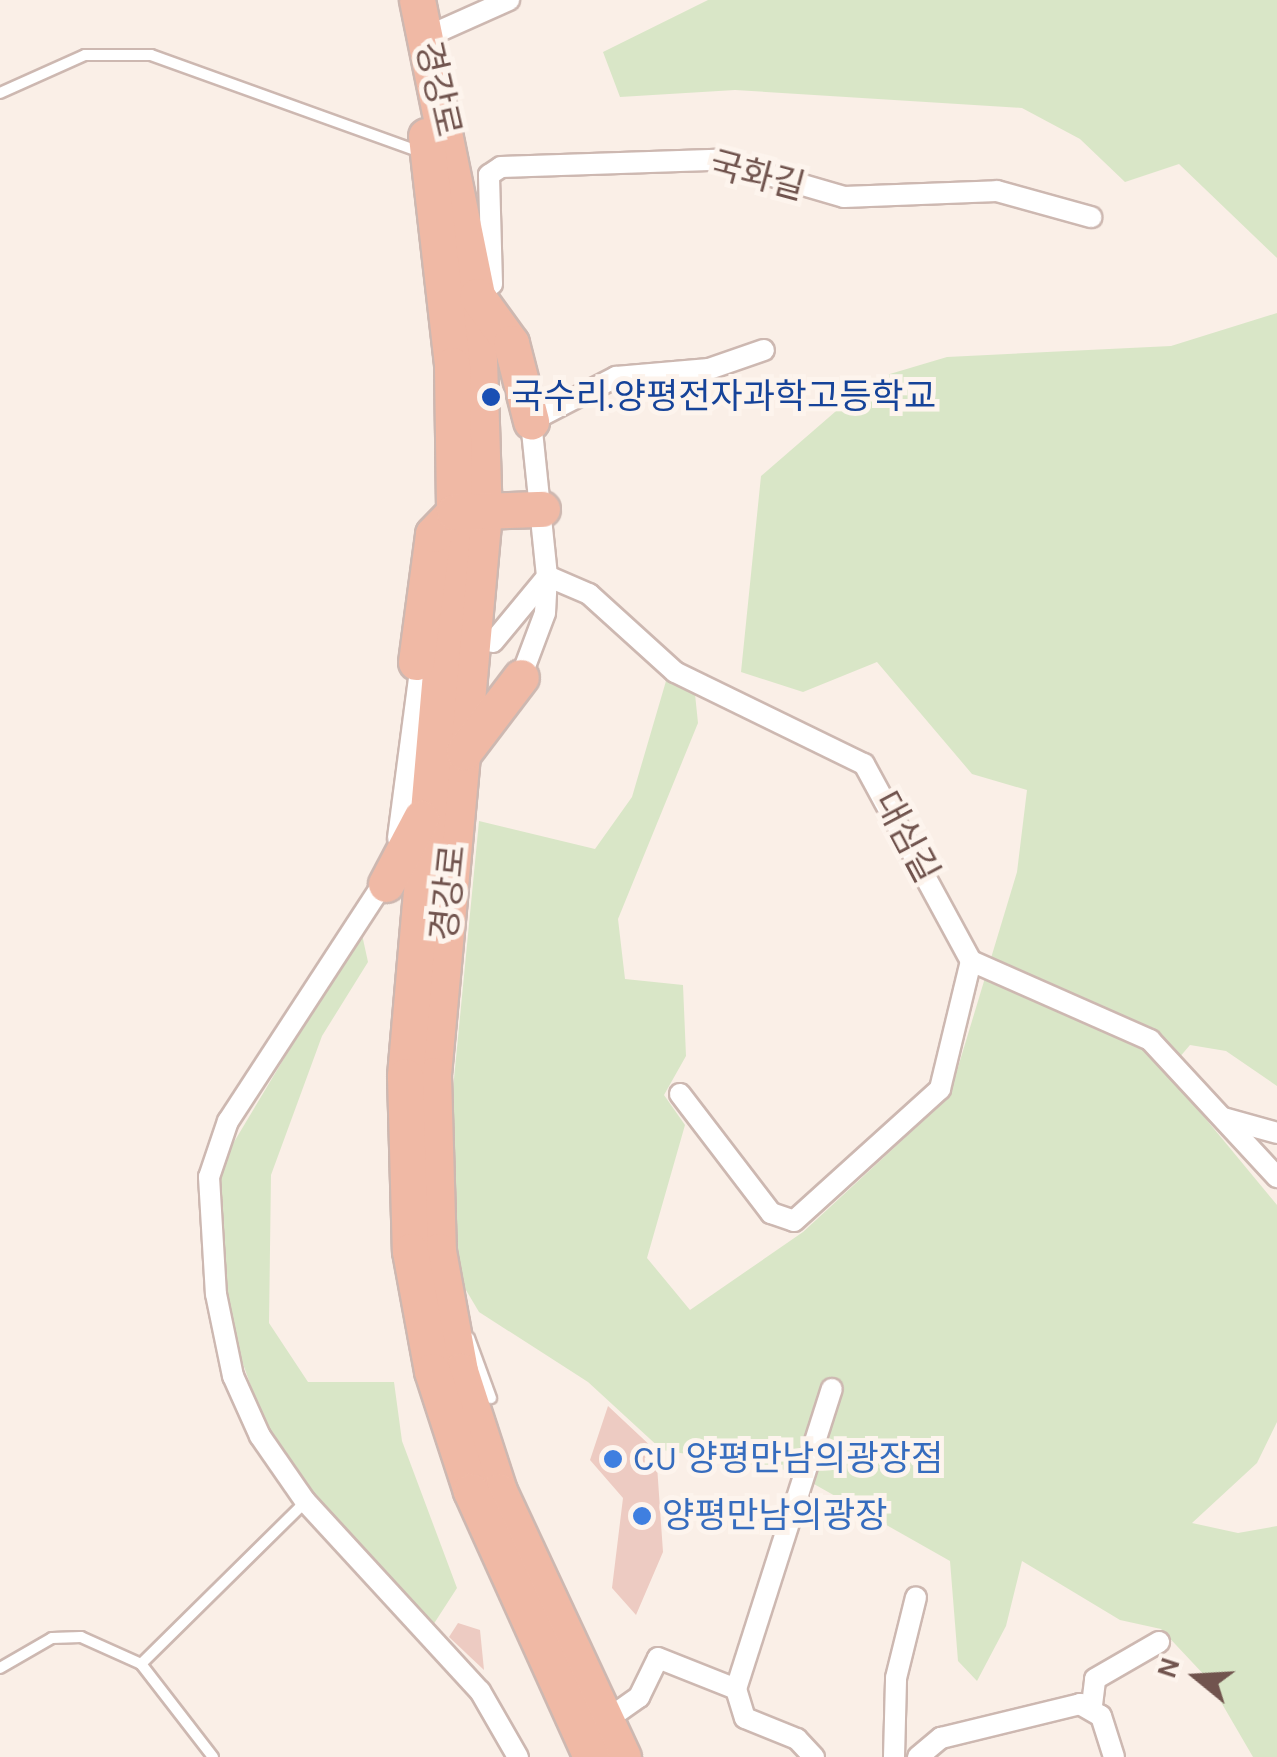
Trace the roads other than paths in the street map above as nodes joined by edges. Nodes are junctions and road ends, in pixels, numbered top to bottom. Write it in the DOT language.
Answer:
graph roads {
  1 [pos="392,0"];
  2 [pos="417,0"];
  3 [pos="509,0"];
  4 [pos="426,37"];
  5 [pos="0,94"];
  6 [pos="430,156"];
  7 [pos="1091,216"];
  8 [pos="477,296"];
  9 [pos="764,350"];
  10 [pos="531,421"];
  11 [pos="542,508"];
  12 [pos="469,512"];
  13 [pos="547,576"];
  14 [pos="493,642"];
  15 [pos="418,662"];
  16 [pos="521,676"];
  17 [pos="464,752"];
  18 [pos="434,790"];
  19 [pos="386,884"];
  20 [pos="971,961"];
  21 [pos="680,1094"];
  22 [pos="1221,1118"];
  23 [pos="1277,1133"];
  24 [pos="1277,1178"];
  25 [pos="438,1251"];
  26 [pos="832,1389"];
  27 [pos="491,1398"];
  28 [pos="305,1501"];
  29 [pos="916,1597"];
  30 [pos="579,1629"];
  31 [pos="1159,1642"];
  32 [pos="142,1664"];
  33 [pos="0,1668"];
  34 [pos="589,1684"];
  35 [pos="736,1689"];
  36 [pos="1092,1705"];
  37 [pos="614,1749"];
  38 [pos="213,1757"];
  39 [pos="518,1757"];
  40 [pos="814,1757"];
  41 [pos="894,1757"];
  42 [pos="918,1757"];
  43 [pos="1114,1757"];
  1 -- 6 [label="highway, 경강로"];
  2 -- 4 [label="highway, 경강로"];
  3 -- 4 [label="street"];
  4 -- 8 [label="highway, 경강로"];
  5 -- 6 [label="lane"];
  6 -- 12 [label="highway, 경강로"];
  7 -- 8 [label="street, 국화길"];
  8 -- 10 [label="highway"];
  8 -- 12 [label="highway, 경강로"];
  9 -- 10 [label="street"];
  10 -- 11 [label="street"];
  11 -- 12 [label="highway"];
  11 -- 13 [label="street"];
  12 -- 15 [label="highway"];
  12 -- 17 [label="highway, 경강로"];
  12 -- 18 [label="highway, 경강로"];
  13 -- 14 [label="street"];
  13 -- 16 [label="street"];
  13 -- 20 [label="street, 대심길"];
  15 -- 19 [label="street"];
  16 -- 17 [label="highway"];
  17 -- 25 [label="highway, 경강로"];
  18 -- 19 [label="highway"];
  18 -- 37 [label="highway, 경강로"];
  19 -- 28 [label="street"];
  20 -- 21 [label="street"];
  20 -- 22 [label="street"];
  22 -- 23 [label="street"];
  22 -- 24 [label="street"];
  25 -- 27 [label="lane"];
  25 -- 34 [label="highway, 경강로"];
  26 -- 35 [label="street"];
  28 -- 32 [label="lane"];
  28 -- 39 [label="street"];
  29 -- 41 [label="street"];
  30 -- 34 [label="lane"];
  31 -- 36 [label="street"];
  32 -- 33 [label="lane"];
  32 -- 38 [label="lane"];
  34 -- 37 [label="highway, 경강로"];
  35 -- 37 [label="street"];
  35 -- 40 [label="street"];
  36 -- 42 [label="street"];
  36 -- 43 [label="street"];
}
